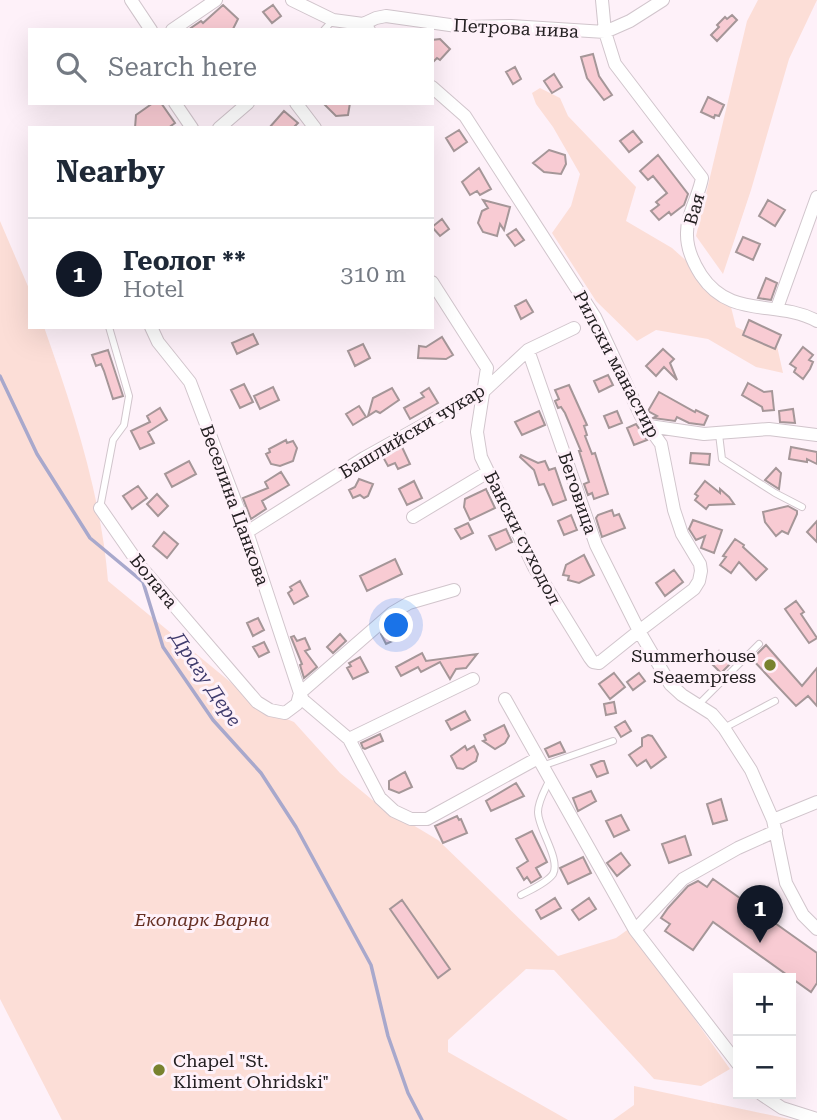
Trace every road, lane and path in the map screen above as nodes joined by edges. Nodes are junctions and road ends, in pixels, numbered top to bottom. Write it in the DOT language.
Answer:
graph roads {
  1 [pos="131,0"];
  2 [pos="216,0"];
  3 [pos="292,0"];
  4 [pos="602,0"];
  5 [pos="663,0"];
  6 [pos="333,20"];
  7 [pos="366,27"];
  8 [pos="151,28"];
  9 [pos="175,28"];
  10 [pos="326,28"];
  11 [pos="605,32"];
  12 [pos="434,89"];
  13 [pos="176,105"];
  14 [pos="246,105"];
  15 [pos="298,105"];
  16 [pos="191,126"];
  17 [pos="221,126"];
  18 [pos="313,126"];
  19 [pos="817,197"];
  20 [pos="434,285"];
  21 [pos="777,308"];
  22 [pos="817,321"];
  23 [pos="574,328"];
  24 [pos="110,329"];
  25 [pos="152,329"];
  26 [pos="528,351"];
  27 [pos="484,391"];
  28 [pos="649,426"];
  29 [pos="719,434"];
  30 [pos="817,435"];
  31 [pos="488,472"];
  32 [pos="802,507"];
  33 [pos="100,508"];
  34 [pos="413,517"];
  35 [pos="247,532"];
  36 [pos="454,590"];
  37 [pos="639,631"];
  38 [pos="759,644"];
  39 [pos="473,679"];
  40 [pos="300,693"];
  41 [pos="505,699"];
  42 [pos="775,701"];
  43 [pos="698,705"];
  44 [pos="724,728"];
  45 [pos="349,739"];
  46 [pos="612,741"];
  47 [pos="540,762"];
  48 [pos="550,779"];
  49 [pos="817,802"];
  50 [pos="775,825"];
  51 [pos="521,895"];
  52 [pos="817,929"];
  53 [pos="635,930"];
  54 [pos="733,1057"];
  55 [pos="768,1099"];
  56 [pos="817,1119"];
  1 -- 8 [label="street"];
  2 -- 9 [label="street"];
  3 -- 6 [label="street"];
  4 -- 11 [label="street, Вая"];
  5 -- 11 [label="street, Петрова нива"];
  6 -- 7 [label="street"];
  6 -- 10 [label="lane"];
  7 -- 11 [label="street, Петрова нива"];
  11 -- 21 [label="street, Вая"];
  12 -- 28 [label="street, Рилски манастир"];
  13 -- 16 [label="street"];
  14 -- 17 [label="street"];
  15 -- 18 [label="street"];
  19 -- 21 [label="street"];
  20 -- 27 [label="street, Бански суходол"];
  21 -- 22 [label="street, Вая"];
  23 -- 26 [label="street, Башлийски чукар"];
  24 -- 33 [label="lane"];
  25 -- 35 [label="street, Веселина Цанкова"];
  26 -- 27 [label="street, Башлийски чукар"];
  26 -- 37 [label="street, Беговица"];
  27 -- 31 [label="street, Бански суходол"];
  27 -- 35 [label="street, Башлийски чукар"];
  28 -- 29 [label="street"];
  28 -- 37 [label="street, Рилски манастир"];
  29 -- 30 [label="street"];
  29 -- 32 [label="lane"];
  31 -- 34 [label="street"];
  31 -- 37 [label="street, Бански суходол"];
  33 -- 40 [label="street, Болата"];
  35 -- 40 [label="street, Веселина Цанкова"];
  36 -- 40 [label="street"];
  37 -- 43 [label="street"];
  38 -- 43 [label="lane"];
  39 -- 45 [label="street"];
  40 -- 45 [label="street, Веселина Цанкова"];
  41 -- 47 [label="street"];
  42 -- 44 [label="lane"];
  43 -- 44 [label="street"];
  44 -- 50 [label="street"];
  45 -- 47 [label="street, Веселина Цанкова"];
  46 -- 47 [label="lane"];
  47 -- 48 [label="street"];
  48 -- 51 [label="lane"];
  48 -- 53 [label="street"];
  49 -- 50 [label="street"];
  50 -- 52 [label="street"];
  50 -- 53 [label="street"];
  53 -- 54 [label="street"];
  55 -- 56 [label="street"];
}
